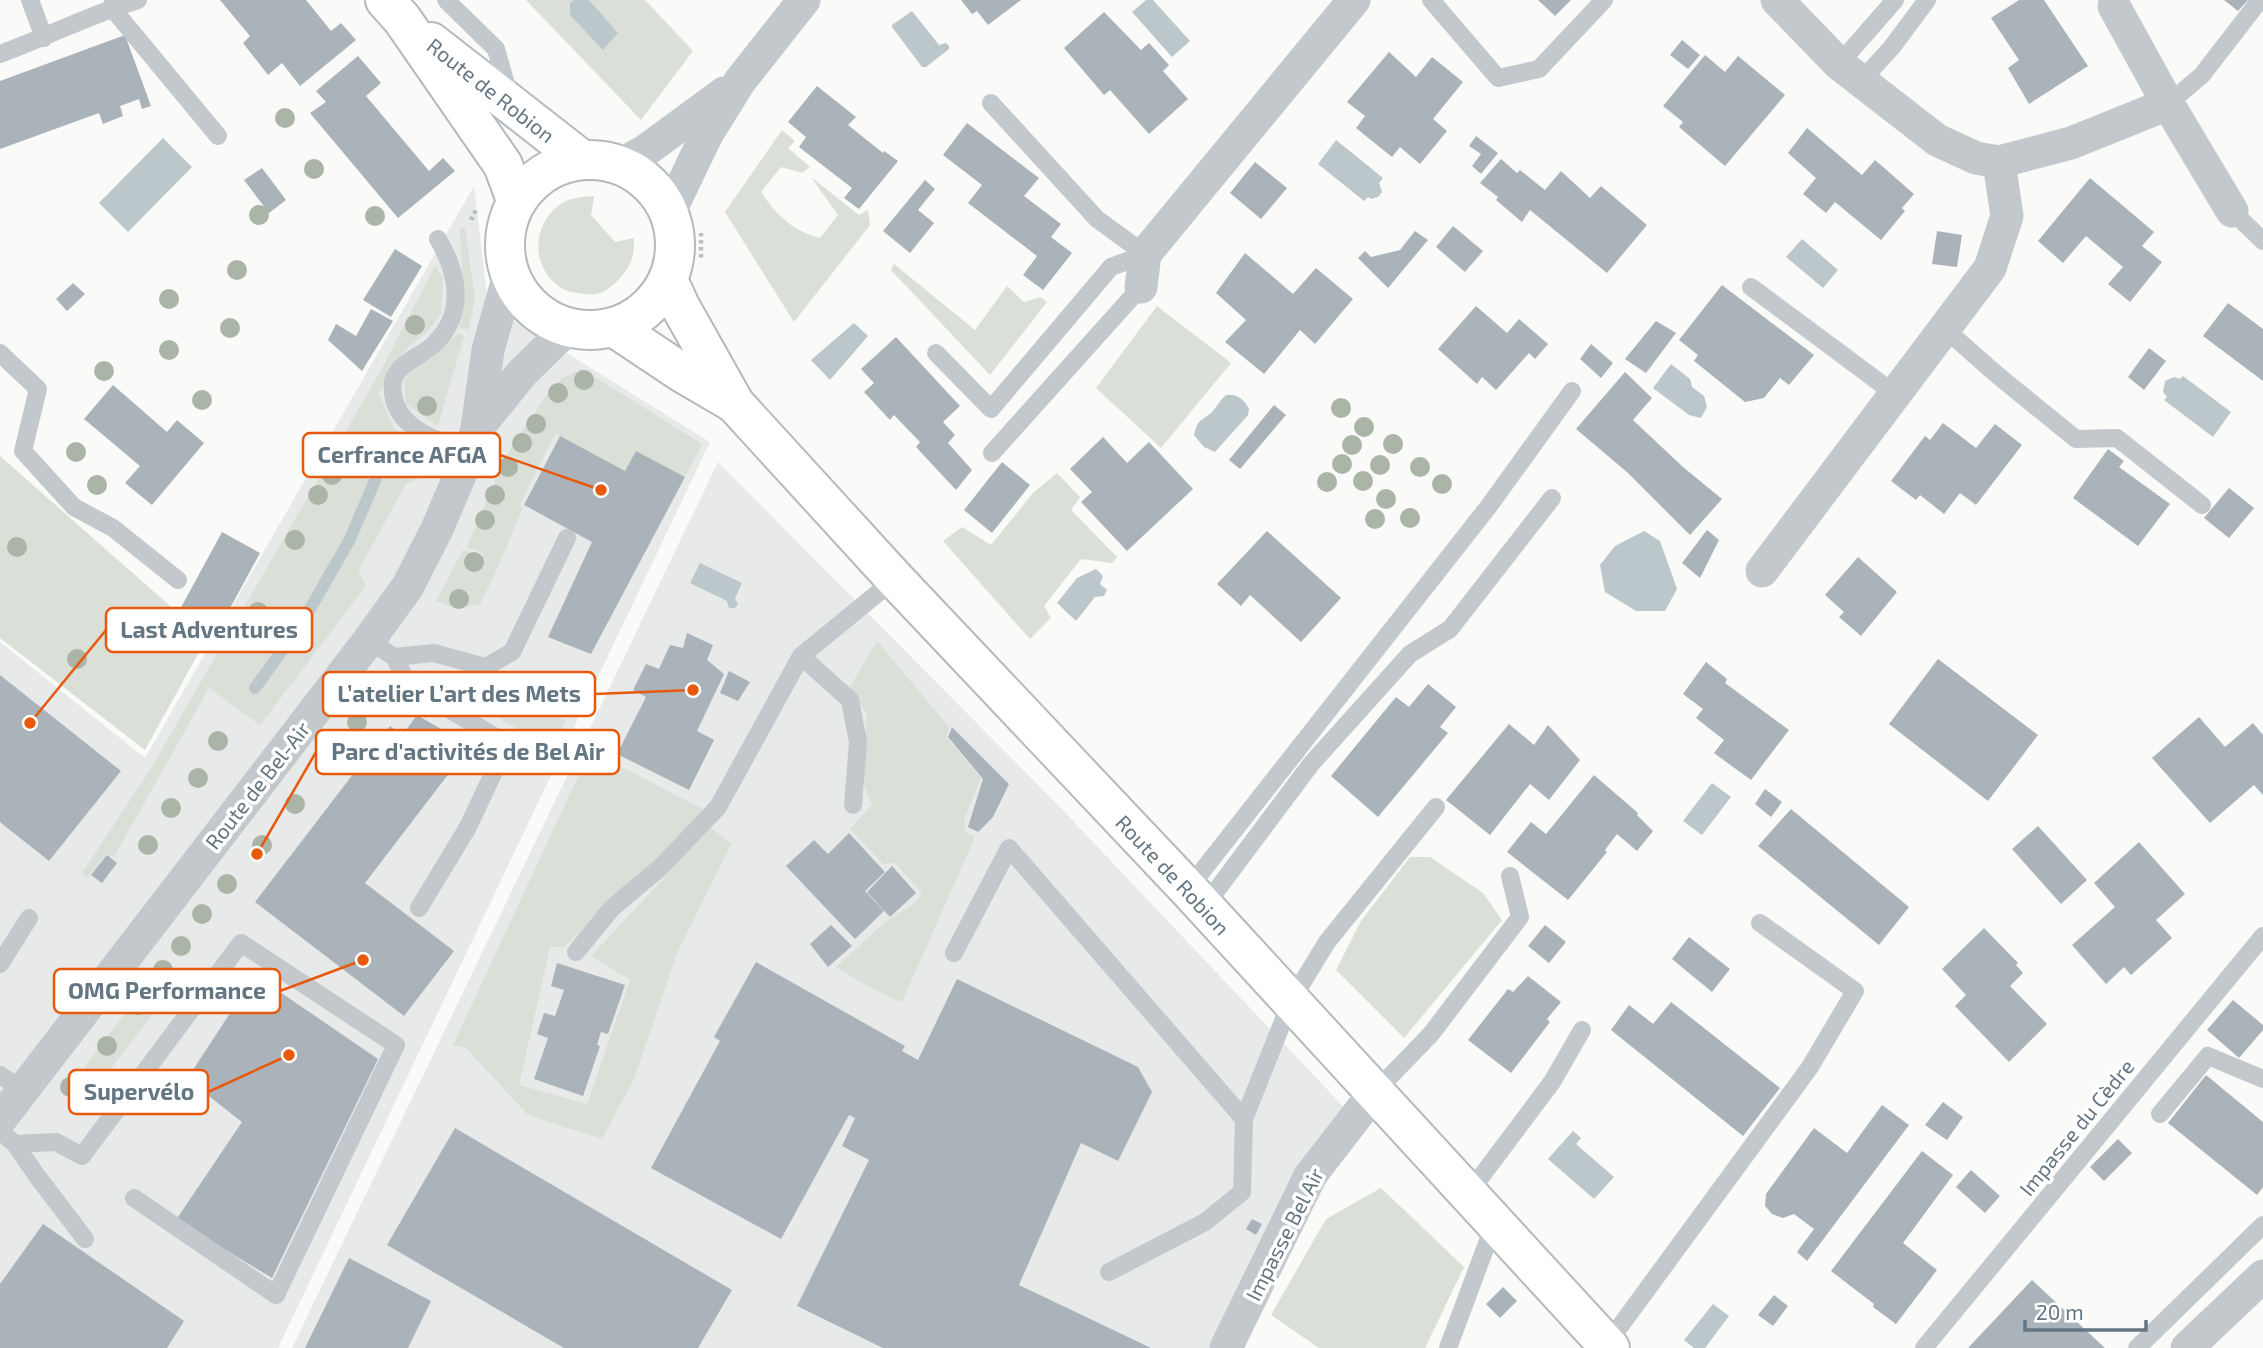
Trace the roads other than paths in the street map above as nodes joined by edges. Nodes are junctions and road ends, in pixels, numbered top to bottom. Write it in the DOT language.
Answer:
graph roads {
  1 [pos="30,0"];
  2 [pos="138,0"];
  3 [pos="446,0"];
  4 [pos="804,0"];
  5 [pos="1354,0"];
  6 [pos="1431,0"];
  7 [pos="1604,0"];
  8 [pos="1777,0"];
  9 [pos="1895,0"];
  10 [pos="1927,0"];
  11 [pos="2260,0"];
  12 [pos="112,4"];
  13 [pos="2113,6"];
  14 [pos="393,9"];
  15 [pos="44,38"];
  16 [pos="0,54"];
  17 [pos="1850,72"];
  18 [pos="740,80"];
  19 [pos="991,103"];
  20 [pos="2168,104"];
  21 [pos="512,105"];
  22 [pos="218,136"];
  23 [pos="582,160"];
  24 [pos="1999,162"];
  25 [pos="620,165"];
  26 [pos="516,200"];
  27 [pos="2232,211"];
  28 [pos="684,219"];
  29 [pos="438,239"];
  30 [pos="2263,242"];
  31 [pos="1145,254"];
  32 [pos="685,273"];
  33 [pos="509,275"];
  34 [pos="1141,287"];
  35 [pos="1751,287"];
  36 [pos="568,328"];
  37 [pos="615,328"];
  38 [pos="1944,328"];
  39 [pos="0,353"];
  40 [pos="936,353"];
  41 [pos="1572,391"];
  42 [pos="1895,394"];
  43 [pos="735,404"];
  44 [pos="474,440"];
  45 [pos="992,453"];
  46 [pos="1552,498"];
  47 [pos="2202,505"];
  48 [pos="567,538"];
  49 [pos="1762,570"];
  50 [pos="895,579"];
  51 [pos="178,580"];
  52 [pos="382,648"];
  53 [pos="801,656"];
  54 [pos="853,805"];
  55 [pos="1436,807"];
  56 [pos="1510,876"];
  57 [pos="1196,898"];
  58 [pos="419,908"];
  59 [pos="29,918"];
  60 [pos="1760,923"];
  61 [pos="2263,936"];
  62 [pos="576,952"];
  63 [pos="954,953"];
  64 [pos="0,964"];
  65 [pos="1290,1001"];
  66 [pos="1582,1030"];
  67 [pos="2263,1079"];
  68 [pos="12,1082"];
  69 [pos="1375,1092"];
  70 [pos="2160,1114"];
  71 [pos="1244,1119"];
  72 [pos="0,1132"];
  73 [pos="8,1132"];
  74 [pos="1468,1194"];
  75 [pos="134,1198"];
  76 [pos="1495,1222"];
  77 [pos="2263,1225"];
  78 [pos="85,1239"];
  79 [pos="1109,1272"];
  80 [pos="2263,1276"];
  81 [pos="1609,1346"];
  82 [pos="1226,1348"];
  83 [pos="1448,1348"];
  84 [pos="1924,1348"];
  85 [pos="2137,1348"];
  86 [pos="2187,1348"];
  1 -- 15 [label="lane"];
  2 -- 12 [label="lane"];
  3 -- 21 [label="lane"];
  4 -- 18 [label="street"];
  5 -- 31 [label="street"];
  6 -- 7 [label="lane"];
  8 -- 17 [label="street"];
  9 -- 17 [label="lane"];
  10 -- 17 [label="lane"];
  11 -- 20 [label="lane"];
  12 -- 15 [label="lane"];
  12 -- 22 [label="lane"];
  13 -- 20 [label="street"];
  14 -- 21 [label="main road, Route de Robion"];
  14 -- 26 [label="main road, Route de Robion"];
  15 -- 16 [label="lane"];
  17 -- 24 [label="street"];
  18 -- 25 [label="street"];
  18 -- 28 [label="street"];
  19 -- 31 [label="lane"];
  20 -- 24 [label="street"];
  20 -- 27 [label="street"];
  21 -- 23 [label="main road, Route de Robion"];
  23 -- 25 [label="main road"];
  23 -- 26 [label="main road"];
  24 -- 38 [label="street"];
  25 -- 28 [label="main road"];
  26 -- 33 [label="main road"];
  27 -- 30 [label="lane"];
  28 -- 32 [label="main road"];
  29 -- 44 [label="lane"];
  31 -- 34 [label="street"];
  31 -- 40 [label="lane"];
  32 -- 37 [label="main road"];
  32 -- 43 [label="main road, Route de Robion"];
  33 -- 36 [label="main road"];
  33 -- 44 [label="street, Route de Bel-Air"];
  34 -- 45 [label="lane"];
  35 -- 42 [label="lane"];
  36 -- 37 [label="main road"];
  36 -- 44 [label="street, Route de Bel-Air"];
  37 -- 43 [label="main road, Route de Robion"];
  38 -- 42 [label="street"];
  38 -- 47 [label="lane"];
  39 -- 51 [label="lane"];
  41 -- 57 [label="lane"];
  42 -- 49 [label="street"];
  43 -- 50 [label="main road, Route de Robion"];
  44 -- 52 [label="street, Route de Bel-Air"];
  46 -- 57 [label="lane"];
  48 -- 52 [label="lane"];
  50 -- 53 [label="lane"];
  50 -- 57 [label="main road, Route de Robion"];
  52 -- 58 [label="lane"];
  52 -- 68 [label="street, Route de Bel-Air"];
  53 -- 54 [label="lane"];
  53 -- 62 [label="lane"];
  55 -- 65 [label="lane"];
  56 -- 69 [label="lane"];
  57 -- 65 [label="main road, Route de Robion"];
  59 -- 64 [label="lane"];
  60 -- 81 [label="lane"];
  61 -- 84 [label="lane, Impasse du Cèdre"];
  63 -- 71 [label="lane"];
  65 -- 69 [label="main road, Route de Robion"];
  65 -- 71 [label="lane"];
  66 -- 74 [label="lane"];
  67 -- 70 [label="lane"];
  68 -- 73 [label="street, Route de Bel-Air"];
  69 -- 74 [label="main road, Route de Robion"];
  69 -- 82 [label="street, Impasse Bel Air"];
  71 -- 79 [label="lane"];
  72 -- 73 [label="lane"];
  73 -- 75 [label="lane"];
  73 -- 78 [label="lane"];
  74 -- 76 [label="main road, Route de Robion"];
  76 -- 81 [label="main road, Route de Robion"];
  76 -- 83 [label="lane"];
  77 -- 85 [label="lane"];
  80 -- 86 [label="street"];
}
